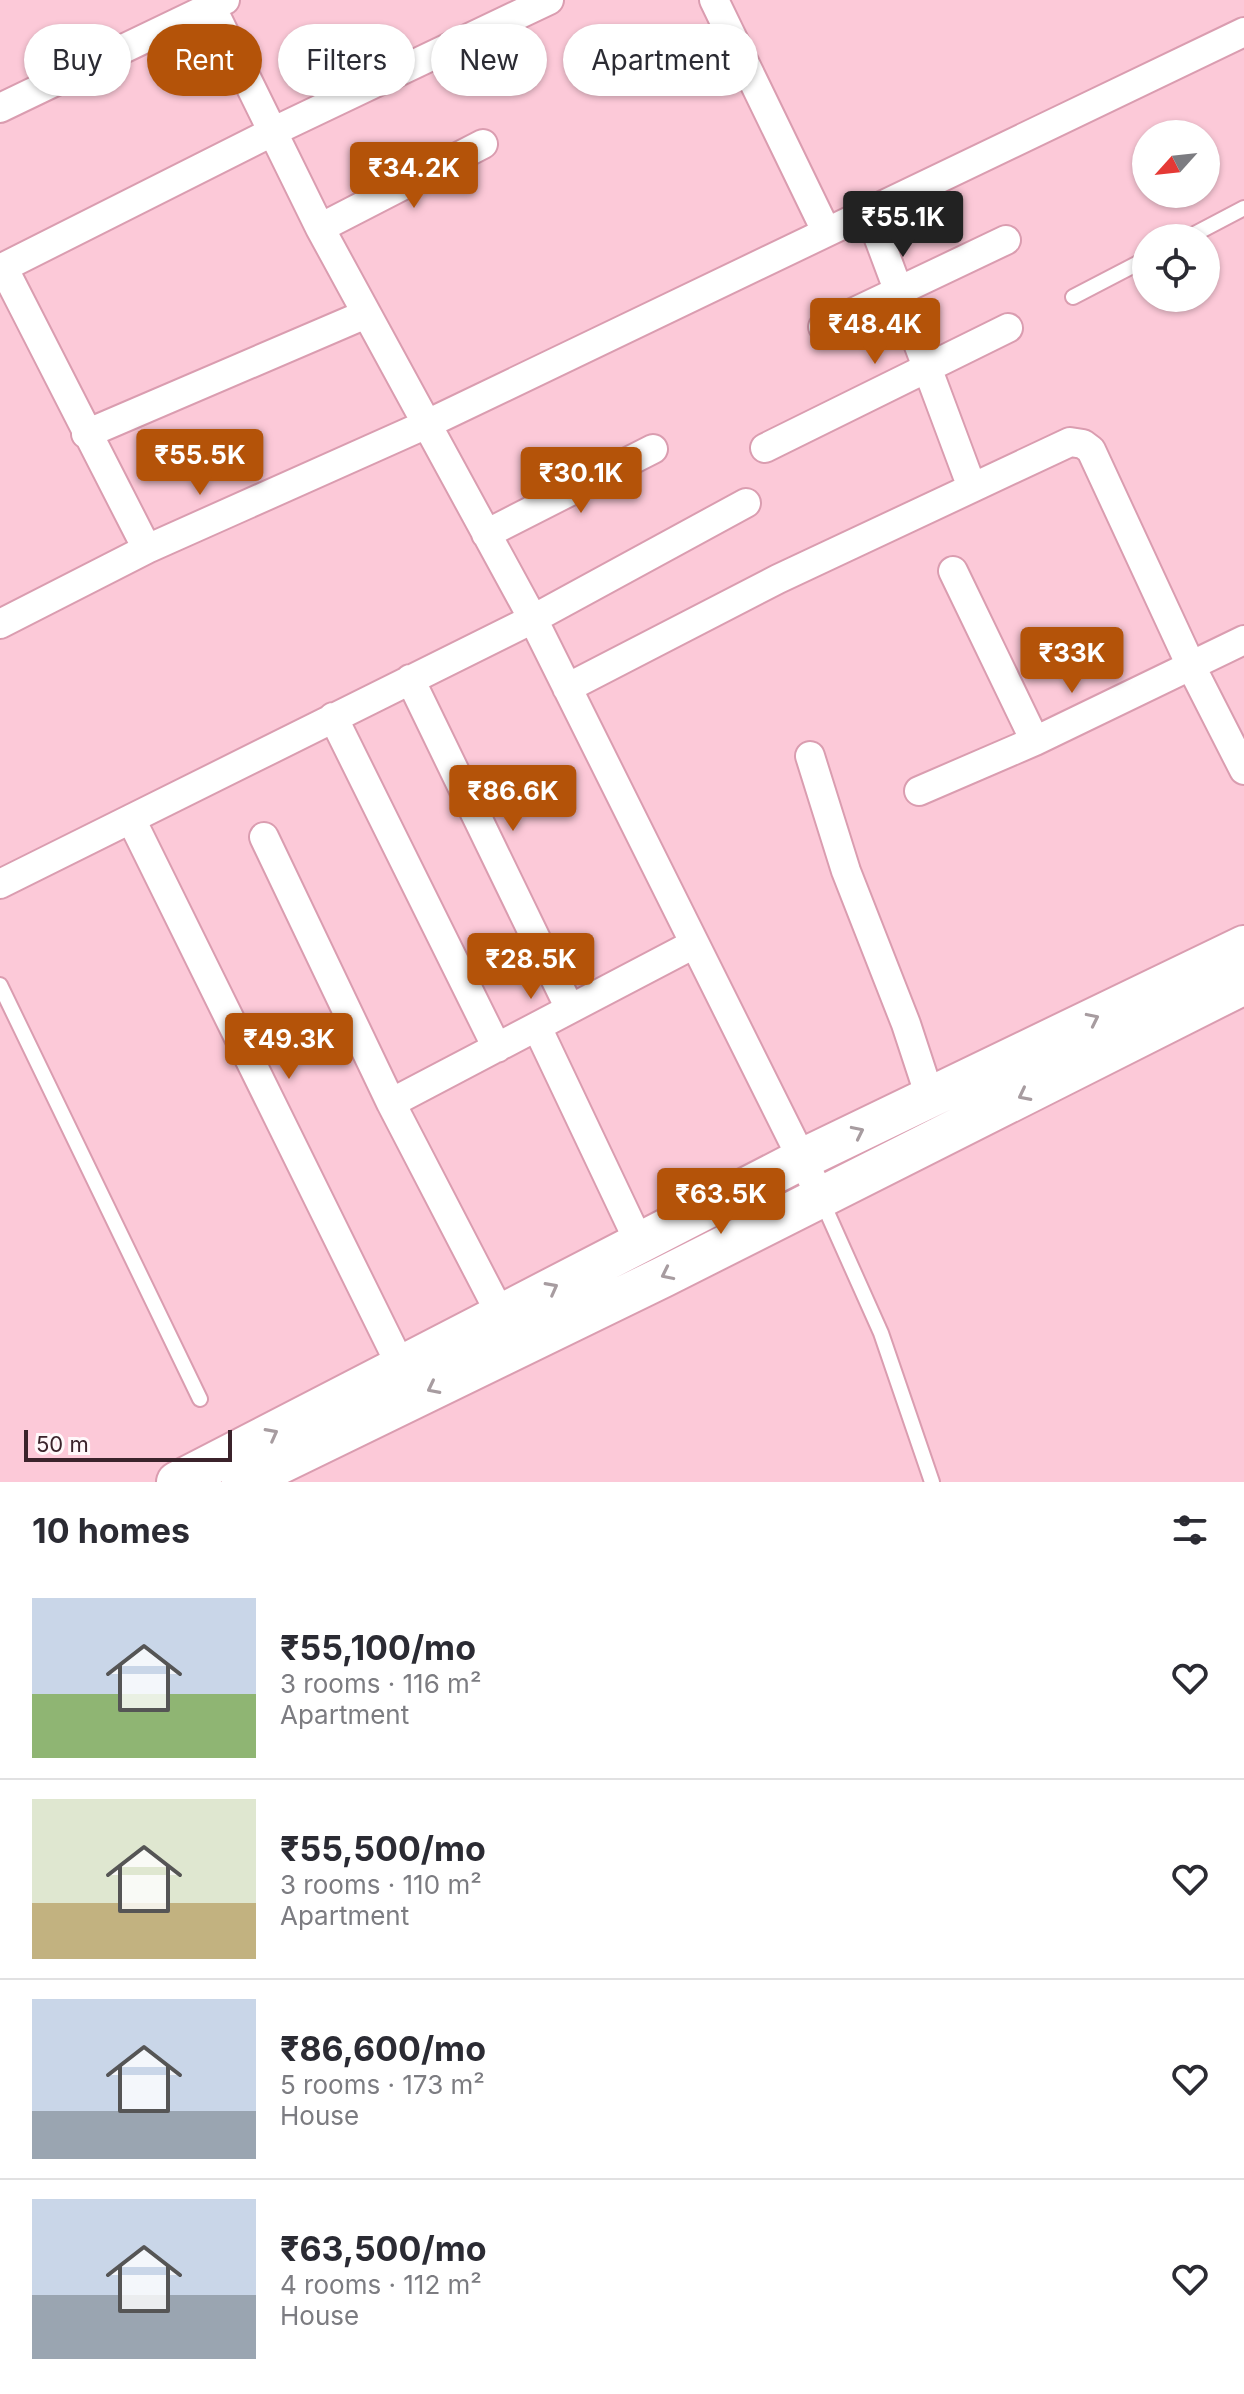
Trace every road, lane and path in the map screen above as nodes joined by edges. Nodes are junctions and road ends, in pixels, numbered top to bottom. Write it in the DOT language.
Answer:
graph roads {
  1 [pos="549,0"];
  2 [pos="714,0"];
  3 [pos="215,2"];
  4 [pos="1244,32"];
  5 [pos="0,108"];
  6 [pos="272,132"];
  7 [pos="483,144"];
  8 [pos="1244,208"];
  9 [pos="869,212"];
  10 [pos="1214,224"];
  11 [pos="320,228"];
  12 [pos="826,231"];
  13 [pos="1006,240"];
  14 [pos="1132,266"];
  15 [pos="2,268"];
  16 [pos="899,290"];
  17 [pos="1073,297"];
  18 [pos="366,314"];
  19 [pos="823,327"];
  20 [pos="1008,328"];
  21 [pos="928,369"];
  22 [pos="427,424"];
  23 [pos="86,434"];
  24 [pos="765,448"];
  25 [pos="653,449"];
  26 [pos="971,485"];
  27 [pos="746,503"];
  28 [pos="486,534"];
  29 [pos="147,549"];
  30 [pos="953,571"];
  31 [pos="533,619"];
  32 [pos="0,624"];
  33 [pos="1244,640"];
  34 [pos="1192,668"];
  35 [pos="410,679"];
  36 [pos="567,688"];
  37 [pos="333,717"];
  38 [pos="1035,741"];
  39 [pos="810,756"];
  40 [pos="1244,770"];
  41 [pos="919,791"];
  42 [pos="131,819"];
  43 [pos="264,837"];
  44 [pos="0,884"];
  45 [pos="694,944"];
  46 [pos="1244,946"];
  47 [pos="1244,984"];
  48 [pos="0,985"];
  49 [pos="570,1009"];
  50 [pos="537,1027"];
  51 [pos="497,1048"];
  52 [pos="930,1097"];
  53 [pos="391,1103"];
  54 [pos="802,1159"];
  55 [pos="821,1197"];
  56 [pos="639,1242"];
  57 [pos="501,1315"];
  58 [pos="401,1366"];
  59 [pos="200,1399"];
  60 [pos="177,1482"];
  61 [pos="242,1482"];
  62 [pos="932,1482"];
  1 -- 6 [label="street"];
  2 -- 12 [label="street"];
  3 -- 5 [label="street"];
  3 -- 6 [label="street"];
  4 -- 9 [label="street"];
  6 -- 11 [label="street"];
  6 -- 15 [label="street"];
  7 -- 11 [label="street"];
  8 -- 10 [label="lane"];
  9 -- 12 [label="street"];
  9 -- 16 [label="street"];
  11 -- 18 [label="street"];
  12 -- 22 [label="street"];
  13 -- 16 [label="street"];
  14 -- 17 [label="lane"];
  15 -- 23 [label="street"];
  16 -- 19 [label="street"];
  16 -- 21 [label="street"];
  18 -- 22 [label="street"];
  18 -- 23 [label="street"];
  20 -- 21 [label="street"];
  21 -- 24 [label="street"];
  21 -- 26 [label="street"];
  22 -- 28 [label="street"];
  22 -- 29 [label="street"];
  23 -- 29 [label="street"];
  25 -- 28 [label="street"];
  26 -- 34 [label="street"];
  26 -- 36 [label="street"];
  27 -- 31 [label="street"];
  28 -- 31 [label="street"];
  29 -- 32 [label="street"];
  30 -- 38 [label="street"];
  31 -- 35 [label="street"];
  31 -- 36 [label="street"];
  33 -- 34 [label="street"];
  34 -- 38 [label="street"];
  34 -- 40 [label="street"];
  35 -- 37 [label="street"];
  35 -- 49 [label="street"];
  36 -- 45 [label="street"];
  37 -- 42 [label="street"];
  37 -- 51 [label="street"];
  38 -- 41 [label="street"];
  39 -- 52 [label="street"];
  42 -- 44 [label="street"];
  42 -- 58 [label="street"];
  43 -- 53 [label="street"];
  45 -- 49 [label="street"];
  45 -- 54 [label="street"];
  52 -- 46 [label="street, one-way"];
  47 -- 55 [label="street, one-way"];
  48 -- 59 [label="lane"];
  49 -- 50 [label="street"];
  50 -- 51 [label="street"];
  50 -- 56 [label="street"];
  51 -- 53 [label="street"];
  54 -- 52 [label="street, one-way"];
  53 -- 57 [label="street"];
  54 -- 55 [label="street"];
  54 -- 56 [label="street"];
  55 -- 61 [label="street, one-way"];
  55 -- 62 [label="lane"];
  57 -- 56 [label="street, one-way"];
  57 -- 58 [label="street"];
  60 -- 58 [label="street, one-way"];
}
